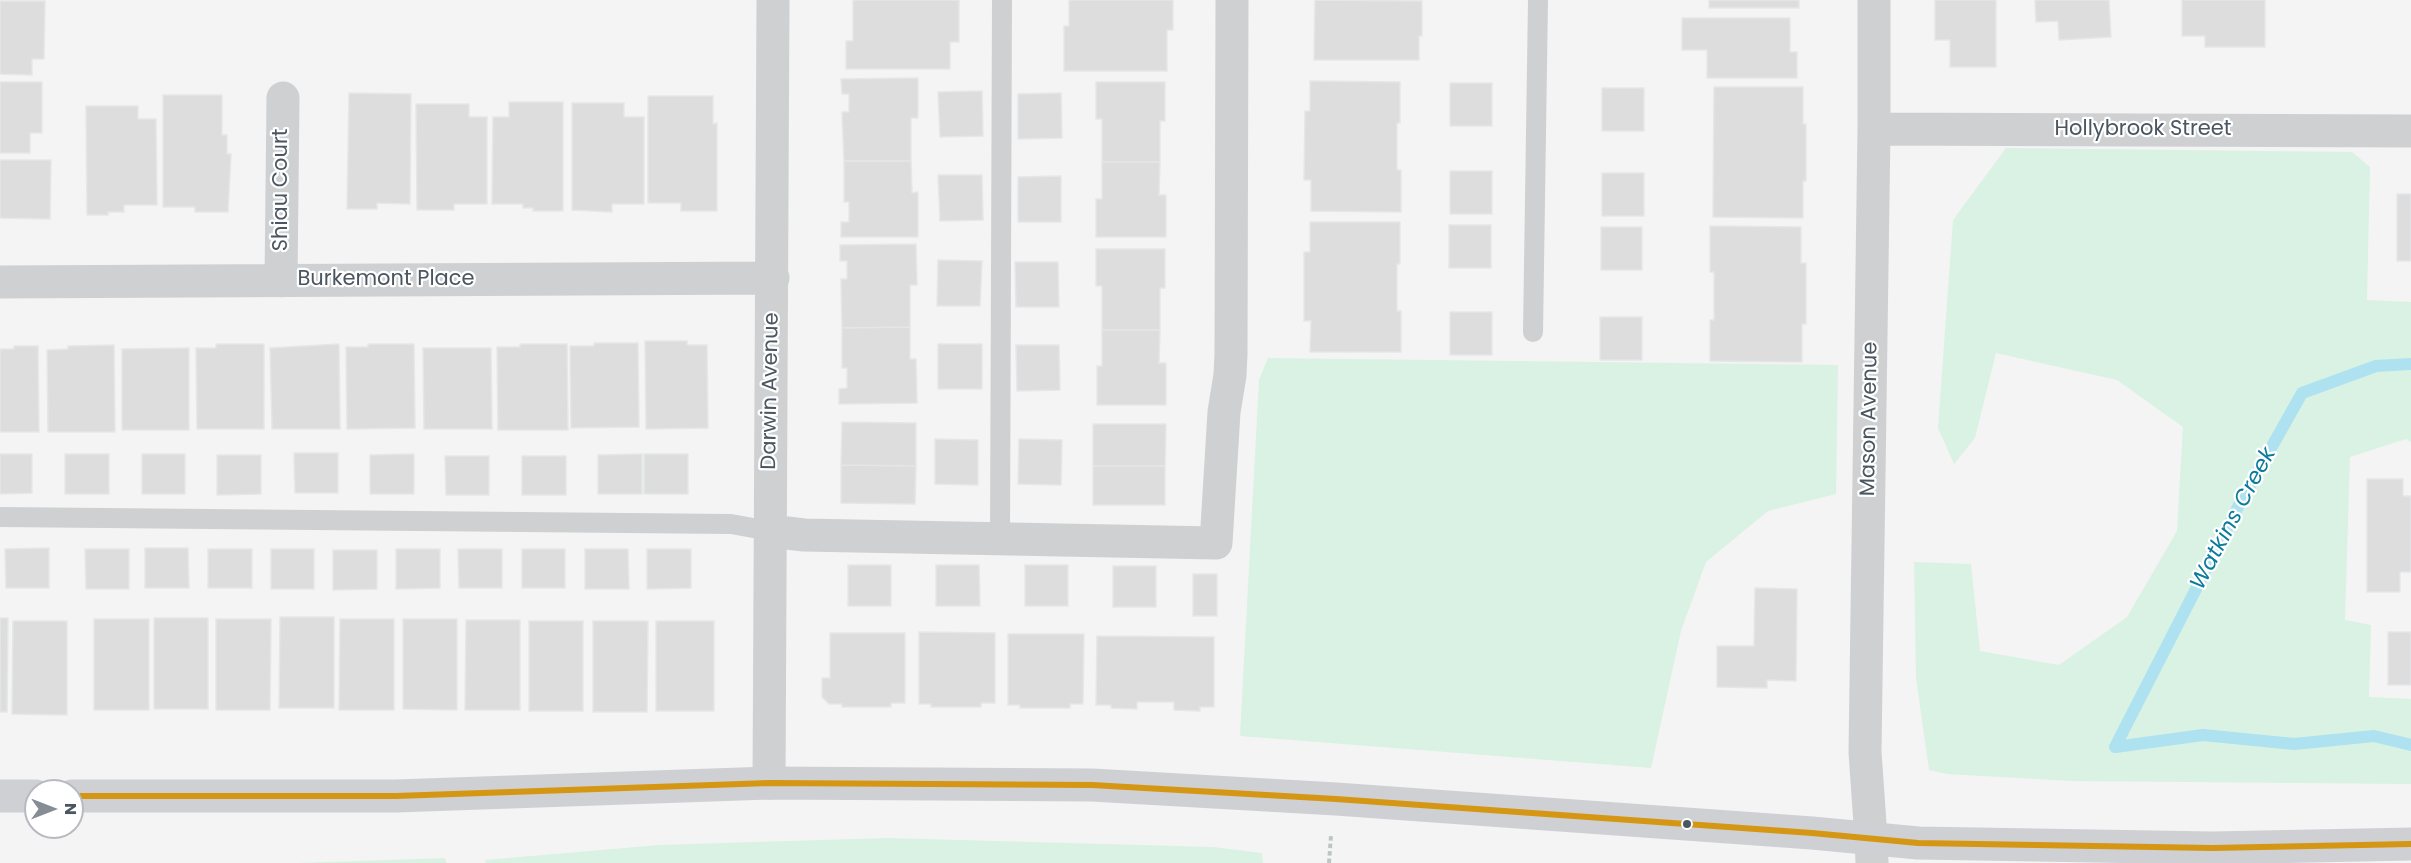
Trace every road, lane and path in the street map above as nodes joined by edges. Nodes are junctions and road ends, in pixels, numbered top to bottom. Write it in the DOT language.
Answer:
graph roads {
  1 [pos="773,0"];
  2 [pos="1002,0"];
  3 [pos="1232,0"];
  4 [pos="1538,0"];
  5 [pos="1874,0"];
  6 [pos="283,98"];
  7 [pos="1874,129"];
  8 [pos="2411,131"];
  9 [pos="772,278"];
  10 [pos="281,281"];
  11 [pos="0,282"];
  12 [pos="1533,332"];
  13 [pos="0,517"];
  14 [pos="770,531"];
  15 [pos="1000,538"];
  16 [pos="769,783"];
  17 [pos="0,796"];
  18 [pos="24,796"];
  19 [pos="84,796"];
  20 [pos="2411,844"];
  21 [pos="1871,850"];
  1 -- 9 [label="street, Darwin Avenue"];
  2 -- 15 [label="lane"];
  3 -- 15 [label="street"];
  4 -- 12 [label="lane"];
  5 -- 7 [label="street, Mason Avenue"];
  6 -- 10 [label="street, Shiau Court"];
  7 -- 8 [label="street, Hollybrook Street"];
  7 -- 21 [label="street, Mason Avenue"];
  9 -- 10 [label="street, Burkemont Place"];
  9 -- 14 [label="street, Darwin Avenue"];
  10 -- 11 [label="street, Burkemont Place"];
  13 -- 14 [label="lane"];
  14 -- 15 [label="street"];
  14 -- 16 [label="street, Darwin Avenue"];
  16 -- 19 [label="main road"];
  16 -- 21 [label="main road"];
  17 -- 18 [label="main road"];
  20 -- 21 [label="main road"];
}
